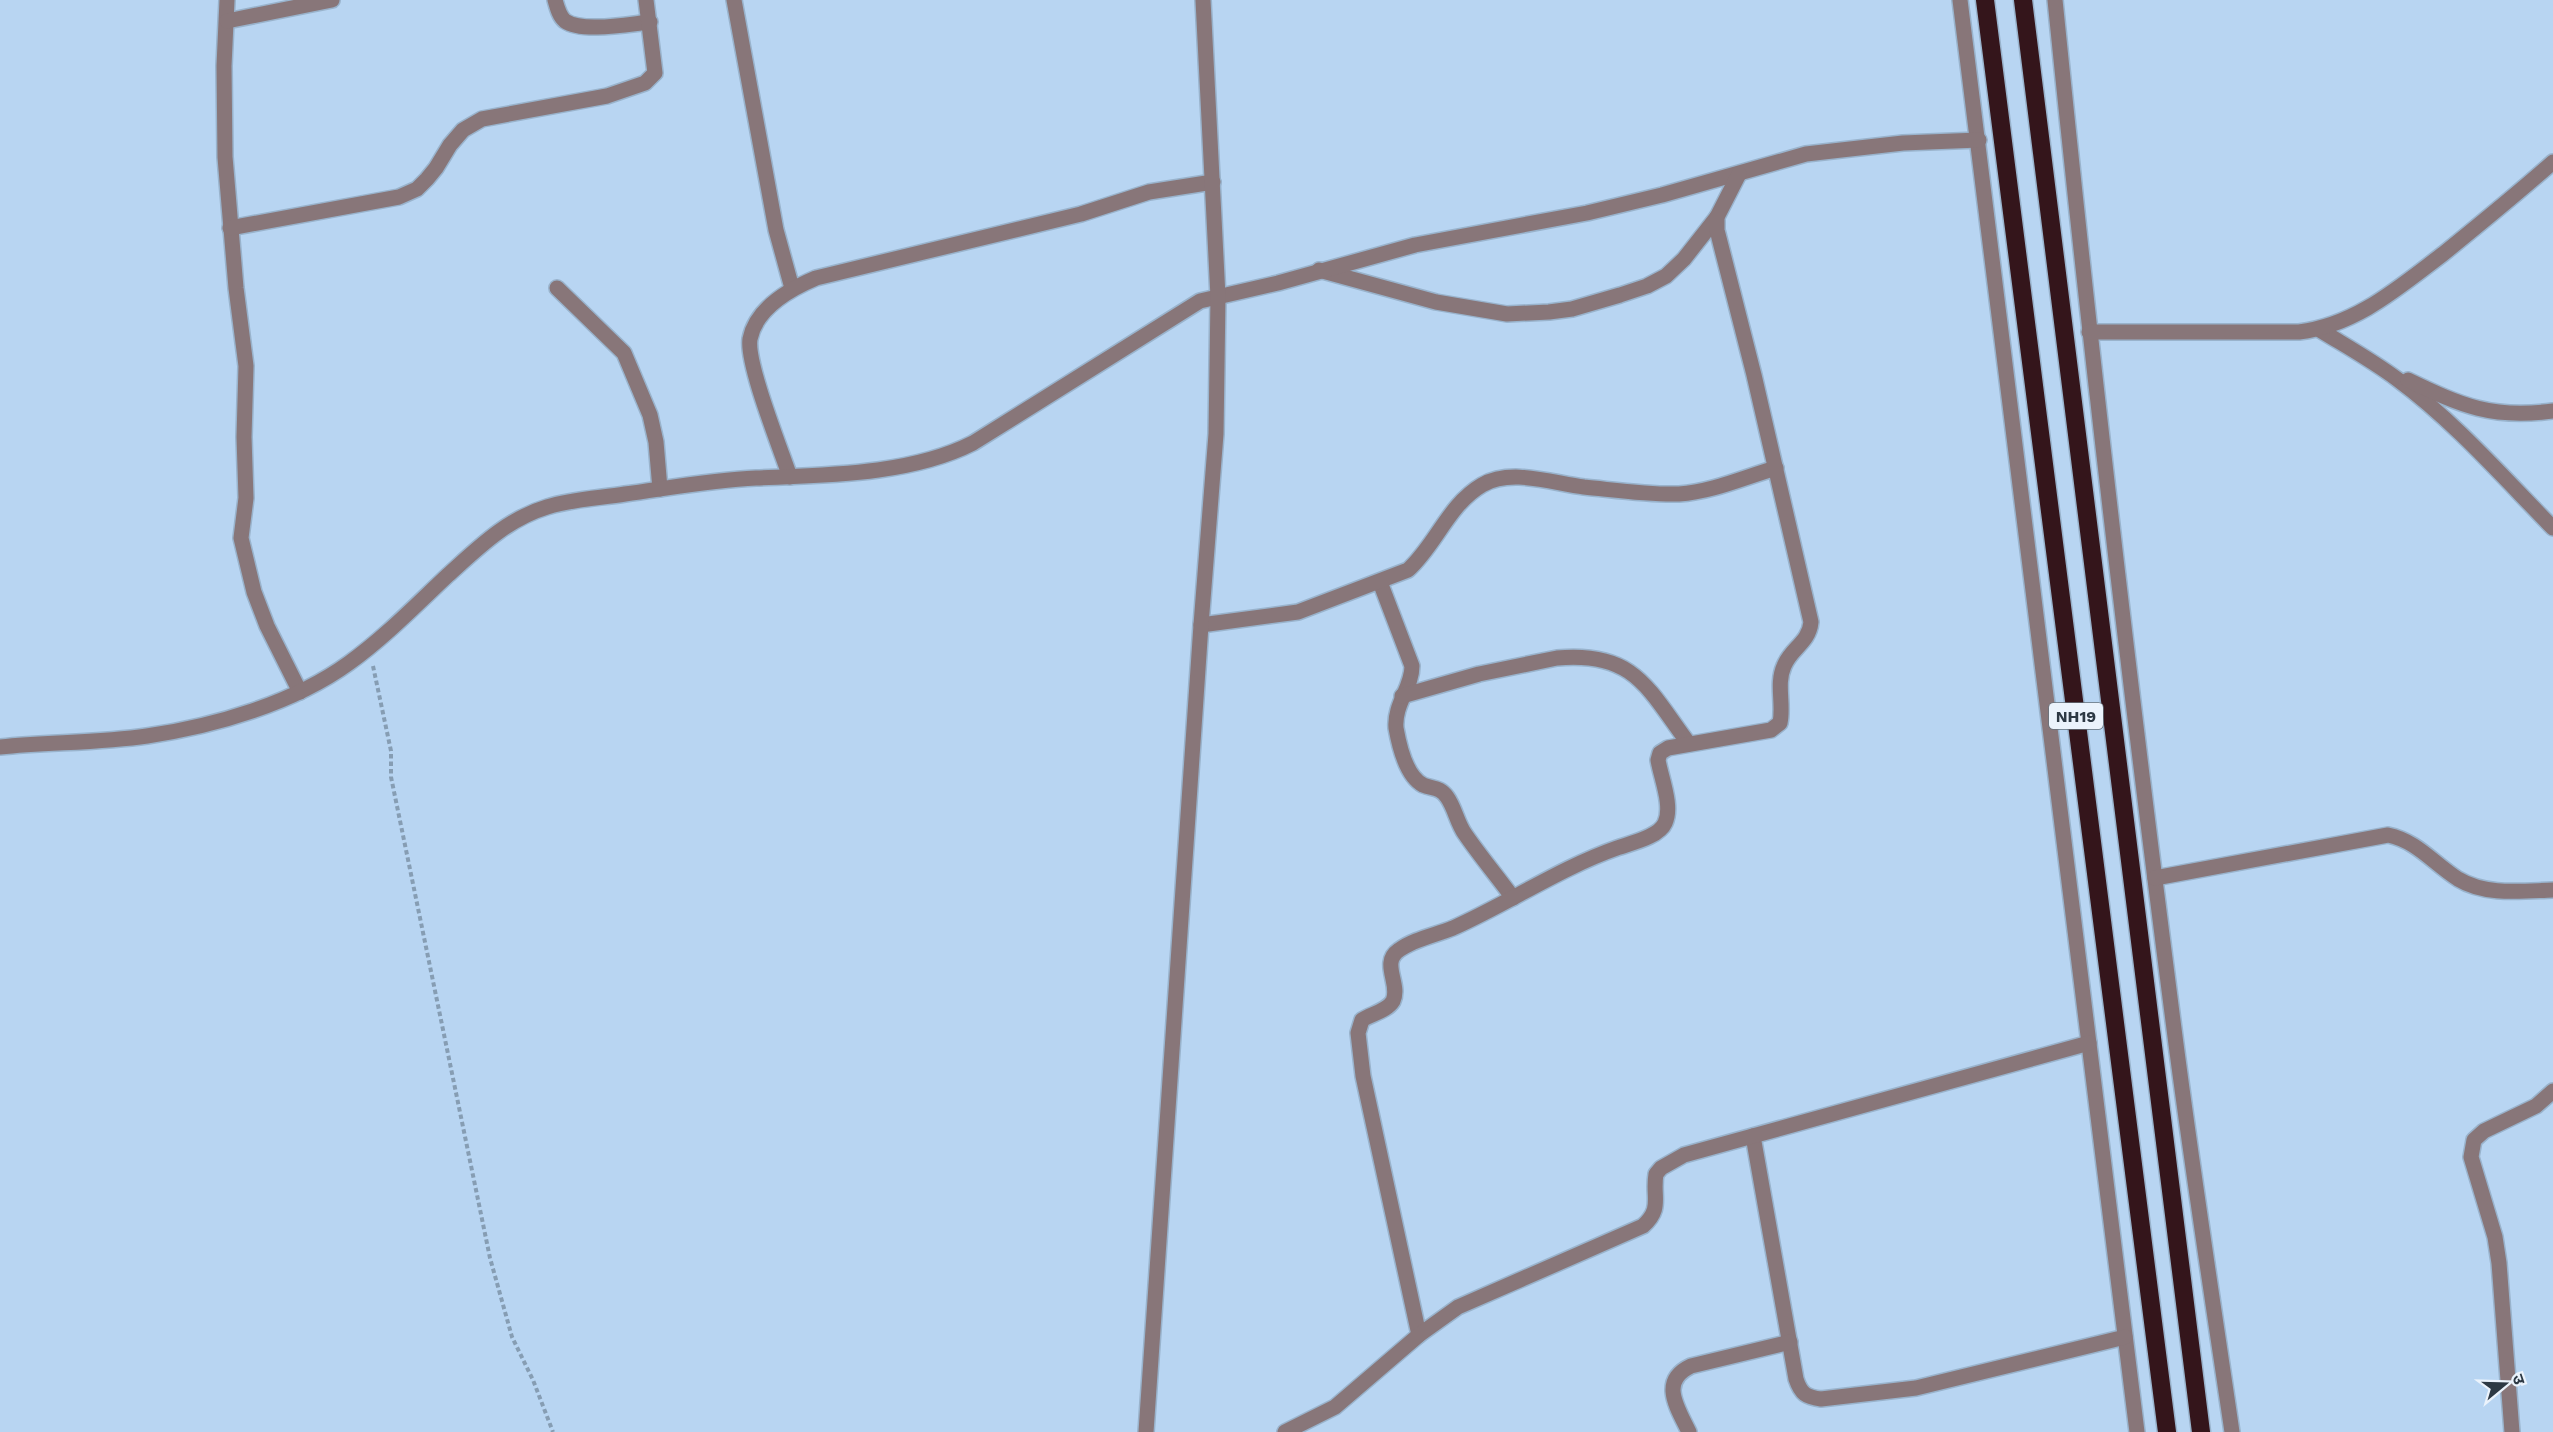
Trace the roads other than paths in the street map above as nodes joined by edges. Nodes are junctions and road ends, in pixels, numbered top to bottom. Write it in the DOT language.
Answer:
graph roads {
  1 [pos="332,0"];
  2 [pos="555,0"];
  3 [pos="646,0"];
  4 [pos="734,0"];
  5 [pos="1203,0"];
  6 [pos="1960,0"];
  7 [pos="1985,0"];
  8 [pos="2023,0"];
  9 [pos="2055,0"];
  10 [pos="228,1"];
  11 [pos="227,21"];
  12 [pos="650,22"];
  13 [pos="1979,140"];
  14 [pos="2553,162"];
  15 [pos="1739,174"];
  16 [pos="1214,182"];
  17 [pos="1717,217"];
  18 [pos="230,228"];
  19 [pos="1319,270"];
  20 [pos="557,288"];
  21 [pos="792,288"];
  22 [pos="1225,295"];
  23 [pos="2320,330"];
  24 [pos="2089,332"];
  25 [pos="2381,368"];
  26 [pos="2553,411"];
  27 [pos="1776,468"];
  28 [pos="790,477"];
  29 [pos="660,489"];
  30 [pos="2553,528"];
  31 [pos="1380,582"];
  32 [pos="1206,624"];
  33 [pos="300,692"];
  34 [pos="1402,696"];
  35 [pos="1689,744"];
  36 [pos="0,747"];
  37 [pos="2156,878"];
  38 [pos="2553,890"];
  39 [pos="1513,898"];
  40 [pos="2089,1043"];
  41 [pos="2553,1091"];
  42 [pos="1753,1136"];
  43 [pos="1419,1335"];
  44 [pos="2125,1337"];
  45 [pos="1790,1342"];
  46 [pos="1305,1428"];
  47 [pos="1146,1432"];
  48 [pos="1285,1432"];
  49 [pos="1689,1432"];
  50 [pos="2137,1432"];
  51 [pos="2167,1432"];
  52 [pos="2201,1432"];
  53 [pos="2232,1432"];
  54 [pos="2512,1432"];
  1 -- 11 [label="street"];
  2 -- 12 [label="street"];
  3 -- 12 [label="street"];
  4 -- 21 [label="street"];
  5 -- 16 [label="street"];
  6 -- 13 [label="street"];
  7 -- 51 [label="highway, NH19"];
  8 -- 52 [label="highway, NH19"];
  9 -- 24 [label="street"];
  10 -- 11 [label="street"];
  11 -- 18 [label="street"];
  12 -- 18 [label="street"];
  13 -- 15 [label="street"];
  13 -- 40 [label="street"];
  14 -- 23 [label="street"];
  15 -- 17 [label="street"];
  15 -- 19 [label="street"];
  16 -- 21 [label="street"];
  16 -- 22 [label="street"];
  17 -- 19 [label="street"];
  17 -- 27 [label="street"];
  18 -- 33 [label="street"];
  19 -- 22 [label="street"];
  20 -- 29 [label="street"];
  21 -- 28 [label="street"];
  22 -- 28 [label="street"];
  22 -- 32 [label="street"];
  23 -- 24 [label="street"];
  23 -- 25 [label="street"];
  24 -- 37 [label="street"];
  25 -- 26 [label="street"];
  25 -- 30 [label="street"];
  27 -- 31 [label="street"];
  27 -- 35 [label="street"];
  28 -- 29 [label="street"];
  29 -- 33 [label="street"];
  31 -- 32 [label="street"];
  31 -- 34 [label="street"];
  32 -- 47 [label="street"];
  33 -- 36 [label="street"];
  34 -- 35 [label="street"];
  34 -- 39 [label="street"];
  35 -- 39 [label="street"];
  37 -- 38 [label="street"];
  37 -- 53 [label="street"];
  39 -- 43 [label="street"];
  40 -- 42 [label="street"];
  40 -- 44 [label="street"];
  41 -- 54 [label="street"];
  42 -- 43 [label="street"];
  42 -- 45 [label="street"];
  43 -- 46 [label="street"];
  44 -- 45 [label="street"];
  44 -- 50 [label="street"];
  45 -- 49 [label="street"];
  46 -- 48 [label="street"];
}
